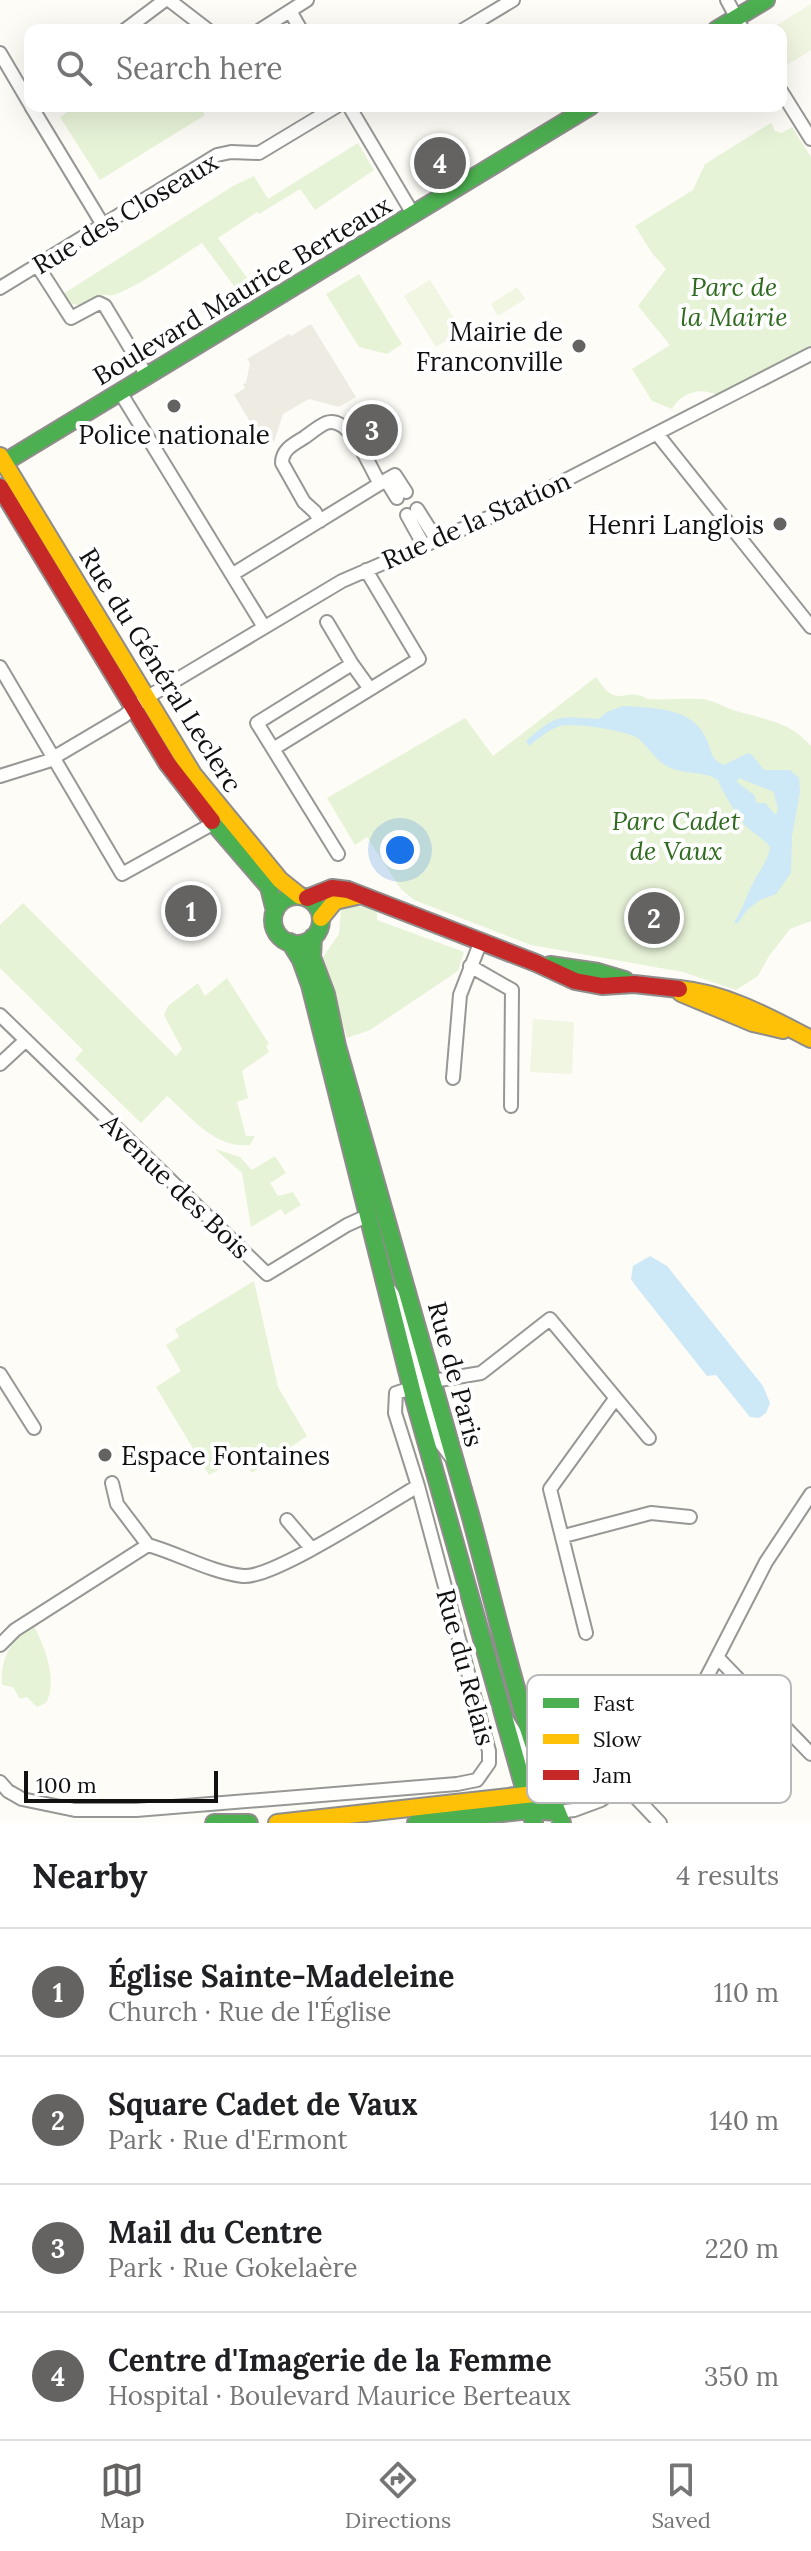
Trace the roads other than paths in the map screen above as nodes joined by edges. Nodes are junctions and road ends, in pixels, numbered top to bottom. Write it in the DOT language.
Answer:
graph roads {
  1 [pos="167,0"];
  2 [pos="307,0"];
  3 [pos="513,0"];
  4 [pos="727,0"];
  5 [pos="766,0"];
  6 [pos="290,11"];
  7 [pos="133,24"];
  8 [pos="200,24"];
  9 [pos="269,24"];
  10 [pos="298,24"];
  11 [pos="473,24"];
  12 [pos="739,24"];
  13 [pos="0,53"];
  14 [pos="24,93"];
  15 [pos="787,101"];
  16 [pos="35,112"];
  17 [pos="327,112"];
  18 [pos="353,112"];
  19 [pos="581,112"];
  20 [pos="811,139"];
  21 [pos="413,214"];
  22 [pos="103,225"];
  23 [pos="37,265"];
  24 [pos="0,288"];
  25 [pos="811,354"];
  26 [pos="147,376"];
  27 [pos="120,392"];
  28 [pos="658,435"];
  29 [pos="1,461"];
  30 [pos="383,482"];
  31 [pos="0,487"];
  32 [pos="401,495"];
  33 [pos="320,521"];
  34 [pos="436,539"];
  35 [pos="423,544"];
  36 [pos="366,570"];
  37 [pos="233,574"];
  38 [pos="327,622"];
  39 [pos="264,627"];
  40 [pos="811,627"];
  41 [pos="352,664"];
  42 [pos="0,667"];
  43 [pos="370,689"];
  44 [pos="140,704"];
  45 [pos="273,749"];
  46 [pos="54,756"];
  47 [pos="0,776"];
  48 [pos="214,823"];
  49 [pos="338,854"];
  50 [pos="364,896"];
  51 [pos="304,897"];
  52 [pos="275,911"];
  53 [pos="321,918"];
  54 [pos="313,937"];
  55 [pos="481,941"];
  56 [pos="290,942"];
  57 [pos="470,966"];
  58 [pos="0,1015"];
  59 [pos="811,1039"];
  60 [pos="26,1040"];
  61 [pos="0,1064"];
  62 [pos="453,1078"];
  63 [pos="511,1106"];
  64 [pos="369,1215"];
  65 [pos="0,1374"];
  66 [pos="422,1384"];
  67 [pos="615,1399"];
  68 [pos="34,1428"];
  69 [pos="649,1438"];
  70 [pos="112,1483"];
  71 [pos="418,1486"];
  72 [pos="811,1494"];
  73 [pos="800,1510"];
  74 [pos="690,1517"];
  75 [pos="287,1520"];
  76 [pos="811,1522"];
  77 [pos="564,1536"];
  78 [pos="148,1545"];
  79 [pos="311,1548"];
  80 [pos="586,1633"];
  81 [pos="0,1645"];
  82 [pos="717,1657"];
  83 [pos="708,1675"];
  84 [pos="734,1675"];
  85 [pos="791,1733"];
  86 [pos="527,1745"];
  87 [pos="811,1754"];
  88 [pos="527,1771"];
  89 [pos="0,1782"];
  90 [pos="249,1800"];
  91 [pos="562,1803"];
  92 [pos="593,1803"];
  93 [pos="641,1803"];
  94 [pos="543,1809"];
  95 [pos="476,1815"];
  96 [pos="214,1823"];
  97 [pos="252,1823"];
  98 [pos="277,1823"];
  99 [pos="416,1823"];
  100 [pos="495,1823"];
  101 [pos="660,1823"];
  1 -- 7 [label="street"];
  1 -- 8 [label="street"];
  2 -- 6 [label="street"];
  3 -- 11 [label="street"];
  4 -- 12 [label="street"];
  5 -- 12 [label="main road"];
  6 -- 9 [label="street"];
  6 -- 10 [label="street"];
  13 -- 14 [label="street"];
  15 -- 20 [label="street"];
  16 -- 22 [label="street"];
  17 -- 22 [label="street, Rue des Closeaux"];
  18 -- 21 [label="street"];
  19 -- 21 [label="main road, Boulevard Maurice Berteaux"];
  21 -- 26 [label="main road, Boulevard Maurice Berteaux"];
  22 -- 23 [label="street, Rue des Closeaux"];
  23 -- 24 [label="street, Rue des Closeaux"];
  23 -- 26 [label="street"];
  25 -- 28 [label="street, Rue de la Station"];
  26 -- 27 [label="main road, Boulevard Maurice Berteaux"];
  27 -- 29 [label="main road, Boulevard Maurice Berteaux"];
  27 -- 37 [label="street"];
  28 -- 34 [label="street, Rue de la Station"];
  28 -- 40 [label="street"];
  29 -- 44 [label="main road, Rue du Général Leclerc"];
  30 -- 32 [label="street"];
  30 -- 33 [label="street"];
  30 -- 33 [label="street"];
  31 -- 44 [label="main road, Rue du Général Leclerc"];
  33 -- 37 [label="street"];
  34 -- 35 [label="street, Rue de la Station"];
  34 -- 35 [label="street"];
  35 -- 36 [label="street, Rue de la Station"];
  36 -- 39 [label="street, Rue de la Station"];
  36 -- 43 [label="street"];
  37 -- 39 [label="street"];
  38 -- 41 [label="street"];
  39 -- 44 [label="street, Rue de la Station"];
  41 -- 43 [label="street"];
  41 -- 45 [label="street"];
  42 -- 46 [label="street"];
  43 -- 45 [label="street"];
  44 -- 46 [label="street, Rue de la Station"];
  44 -- 48 [label="main road, Rue du Général Leclerc"];
  44 -- 51 [label="main road, Rue du Général Leclerc"];
  45 -- 49 [label="street"];
  46 -- 47 [label="street, Rue de la Station"];
  46 -- 48 [label="street"];
  48 -- 52 [label="main road, Rue du Général Leclerc"];
  50 -- 51 [label="main road"];
  50 -- 53 [label="main road"];
  50 -- 55 [label="main road"];
  51 -- 52 [label="main road"];
  51 -- 53 [label="main road"];
  52 -- 56 [label="main road"];
  53 -- 54 [label="main road"];
  54 -- 56 [label="main road"];
  54 -- 66 [label="main road, Rue de Paris"];
  55 -- 57 [label="street"];
  55 -- 59 [label="main road"];
  56 -- 64 [label="main road, Rue de Paris"];
  57 -- 62 [label="street"];
  57 -- 63 [label="street"];
  58 -- 60 [label="street, Avenue des Bois"];
  60 -- 61 [label="street"];
  60 -- 64 [label="street, Avenue des Bois"];
  64 -- 66 [label="main road, Rue de Paris"];
  65 -- 68 [label="street"];
  66 -- 67 [label="street"];
  66 -- 71 [label="street, Rue du Relais"];
  66 -- 86 [label="main road, Rue de Paris"];
  66 -- 88 [label="main road, Rue de Paris"];
  67 -- 69 [label="street"];
  67 -- 77 [label="street"];
  70 -- 78 [label="street"];
  71 -- 79 [label="street"];
  71 -- 90 [label="street, Rue du Relais"];
  72 -- 73 [label="street"];
  73 -- 76 [label="street"];
  73 -- 82 [label="street"];
  74 -- 77 [label="street"];
  75 -- 79 [label="street"];
  77 -- 80 [label="street"];
  78 -- 79 [label="street"];
  78 -- 81 [label="street"];
  82 -- 83 [label="street"];
  82 -- 84 [label="street"];
  85 -- 87 [label="street"];
  89 -- 90 [label="street, Rue du Relais"];
  90 -- 97 [label="street"];
  91 -- 94 [label="street"];
  92 -- 94 [label="street"];
  93 -- 101 [label="street"];
  94 -- 95 [label="main road"];
  94 -- 98 [label="main road"];
  95 -- 99 [label="main road"];
  95 -- 100 [label="main road"];
  96 -- 97 [label="main road"];
}
